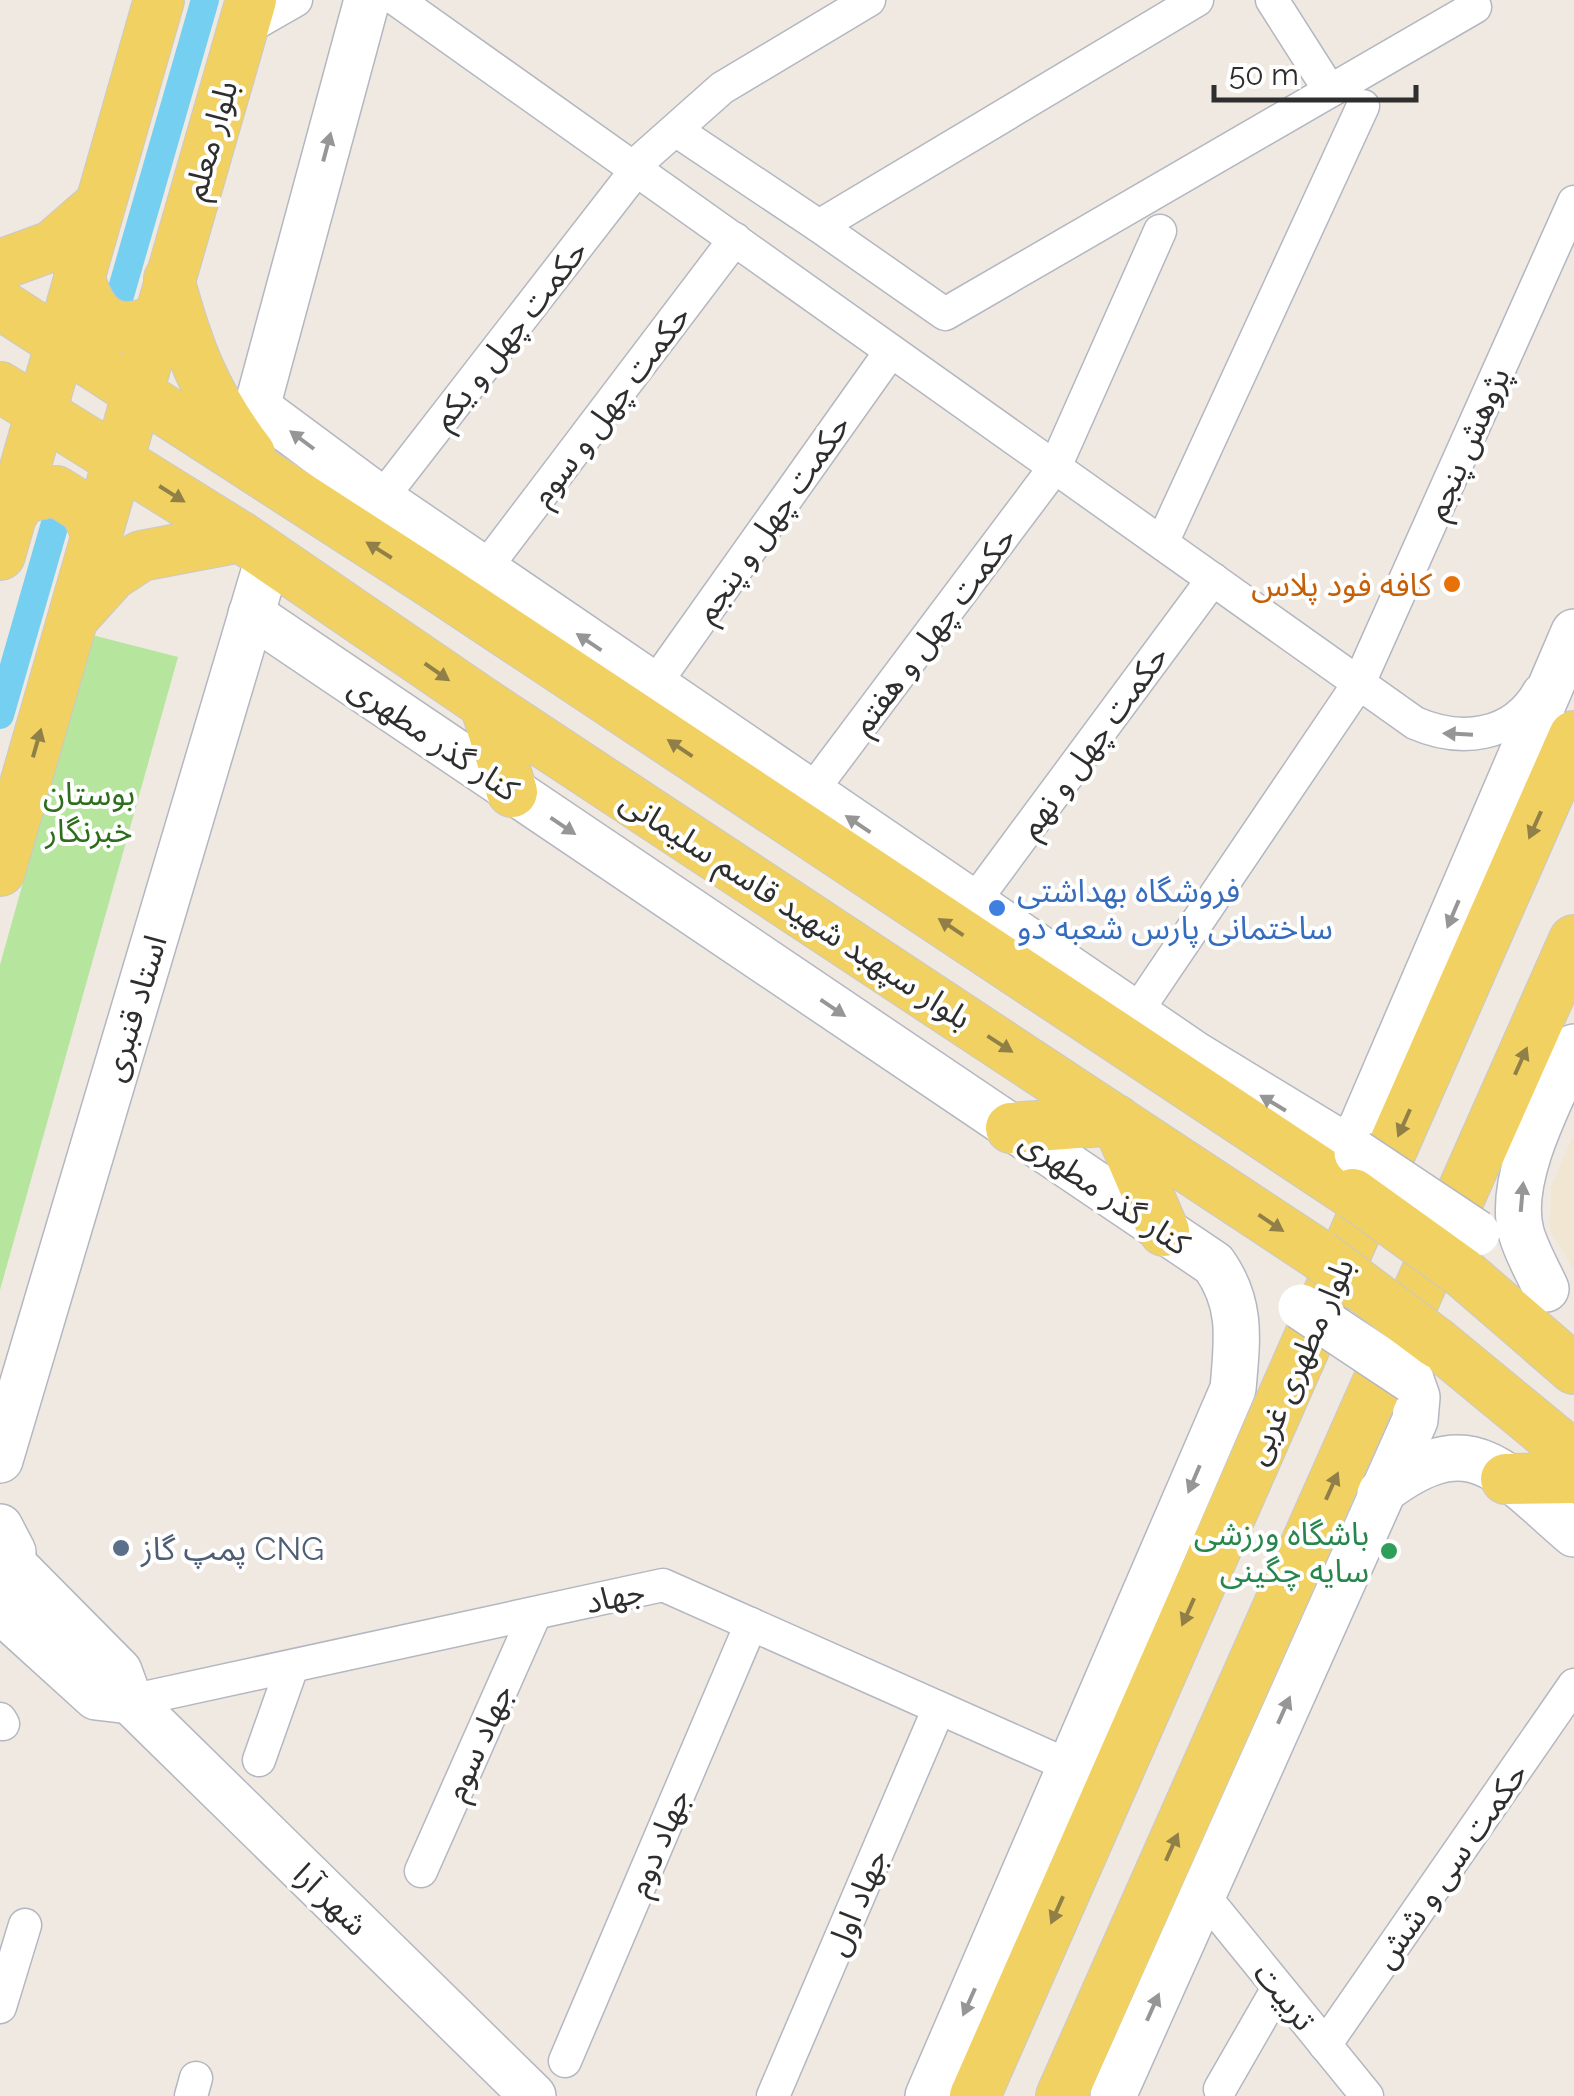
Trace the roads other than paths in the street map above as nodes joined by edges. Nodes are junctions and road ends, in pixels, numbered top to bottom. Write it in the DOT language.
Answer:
graph roads {
  1 [pos="159,0"];
  2 [pos="296,0"];
  3 [pos="367,0"];
  4 [pos="397,0"];
  5 [pos="869,0"];
  6 [pos="1197,0"];
  7 [pos="1272,0"];
  8 [pos="1470,0"];
  9 [pos="246,16"];
  10 [pos="1330,90"];
  11 [pos="1363,106"];
  12 [pos="677,130"];
  13 [pos="635,168"];
  14 [pos="1574,202"];
  15 [pos="99,205"];
  16 [pos="819,226"];
  17 [pos="1160,231"];
  18 [pos="736,240"];
  19 [pos="9,254"];
  20 [pos="79,276"];
  21 [pos="163,299"];
  22 [pos="0,304"];
  23 [pos="60,343"];
  24 [pos="891,350"];
  25 [pos="137,393"];
  26 [pos="20,400"];
  27 [pos="118,460"];
  28 [pos="1055,467"];
  29 [pos="272,482"];
  30 [pos="380,499"];
  31 [pos="4,514"];
  32 [pos="97,534"];
  33 [pos="1162,543"];
  34 [pos="255,546"];
  35 [pos="455,566"];
  36 [pos="1212,579"];
  37 [pos="252,614"];
  38 [pos="72,620"];
  39 [pos="1574,631"];
  40 [pos="1359,683"];
  41 [pos="654,686"];
  42 [pos="485,704"];
  43 [pos="1574,736"];
  44 [pos="512,792"];
  45 [pos="811,792"];
  46 [pos="0,870"];
  47 [pos="973,903"];
  48 [pos="1574,940"];
  49 [pos="1114,1018"];
  50 [pos="1574,1047"];
  51 [pos="1196,1055"];
  52 [pos="1116,1120"];
  53 [pos="1011,1128"];
  54 [pos="1351,1164"];
  55 [pos="1164,1231"];
  56 [pos="1470,1253"];
  57 [pos="1560,1301"];
  58 [pos="1424,1362"];
  59 [pos="1574,1369"];
  60 [pos="1232,1389"];
  61 [pos="1574,1456"];
  62 [pos="0,1460"];
  63 [pos="1506,1478"];
  64 [pos="1574,1478"];
  65 [pos="1378,1494"];
  66 [pos="1574,1534"];
  67 [pos="4,1559"];
  68 [pos="0,1610"];
  69 [pos="535,1614"];
  70 [pos="750,1624"];
  71 [pos="292,1667"];
  72 [pos="1574,1684"];
  73 [pos="130,1702"];
  74 [pos="939,1708"];
  75 [pos="259,1760"];
  76 [pos="1072,1767"];
  77 [pos="422,1871"];
  78 [pos="1204,1896"];
  79 [pos="25,1924"];
  80 [pos="1278,1988"];
  81 [pos="0,2007"];
  82 [pos="1325,2045"];
  83 [pos="565,2060"];
  84 [pos="1220,2088"];
  85 [pos="524,2092"];
  86 [pos="773,2096"];
  87 [pos="928,2096"];
  88 [pos="975,2096"];
  89 [pos="1061,2096"];
  90 [pos="1113,2096"];
  91 [pos="1367,2096"];
  1 -- 15 [label="main road"];
  2 -- 9 [label="street"];
  30 -- 3 [label="street, one-way"];
  4 -- 13 [label="street"];
  5 -- 12 [label="street, حکمت چهل و یکم"];
  6 -- 16 [label="street"];
  7 -- 10 [label="street"];
  8 -- 10 [label="street"];
  9 -- 21 [label="main road, بلوار معلم"];
  10 -- 16 [label="street"];
  11 -- 33 [label="street"];
  12 -- 13 [label="street, حکمت چهل و یکم"];
  12 -- 16 [label="street"];
  13 -- 18 [label="street"];
  13 -- 30 [label="street, حکمت چهل و یکم"];
  14 -- 40 [label="street, پژوهش پنجم"];
  15 -- 19 [label="main road"];
  15 -- 20 [label="main road"];
  17 -- 28 [label="street, حکمت چهل و هفتم"];
  18 -- 24 [label="street"];
  18 -- 35 [label="street, حکمت چهل و سوم"];
  20 -- 21 [label="main road"];
  20 -- 23 [label="main road"];
  21 -- 25 [label="main road, بلوار معلم"];
  21 -- 29 [label="main road"];
  22 -- 23 [label="main road"];
  23 -- 25 [label="main road"];
  23 -- 26 [label="main road"];
  24 -- 28 [label="street"];
  24 -- 41 [label="street, حکمت چهل و پنجم"];
  25 -- 27 [label="main road, بلوار معلم"];
  25 -- 29 [label="main road"];
  26 -- 27 [label="main road, بلوار سپهبد شهید قاسم سلیمانی"];
  26 -- 31 [label="main road"];
  27 -- 32 [label="main road, بلوار معلم"];
  27 -- 34 [label="main road, بلوار سپهبد شهید قاسم سلیمانی, one-way"];
  28 -- 33 [label="street"];
  28 -- 45 [label="street, حکمت چهل و هفتم"];
  35 -- 29 [label="main road, one-way"];
  30 -- 35 [label="street"];
  31 -- 32 [label="main road"];
  32 -- 38 [label="main road, بلوار معلم"];
  33 -- 36 [label="street"];
  34 -- 37 [label="street, استاد قنبری"];
  34 -- 38 [label="main road"];
  34 -- 42 [label="main road, بلوار سپهبد شهید قاسم سلیمانی, one-way"];
  41 -- 35 [label="street, one-way"];
  49 -- 35 [label="main road, one-way"];
  36 -- 40 [label="street"];
  36 -- 47 [label="street, حکمت چهل و نهم"];
  37 -- 44 [label="street, کنار گذر مطهری"];
  37 -- 62 [label="street, استاد قنبری"];
  46 -- 38 [label="main road, one-way"];
  39 -- 40 [label="street, one-way"];
  39 -- 54 [label="street, one-way"];
  40 -- 49 [label="street, پژوهش پنجم"];
  41 -- 45 [label="street"];
  42 -- 44 [label="main road"];
  42 -- 52 [label="main road, بلوار سپهبد شهید قاسم سلیمانی, one-way"];
  43 -- 88 [label="main road, بلوار مطهری غربی, one-way"];
  44 -- 53 [label="street, کنار گذر مطهری, one-way"];
  47 -- 45 [label="street, one-way"];
  47 -- 49 [label="street"];
  89 -- 48 [label="main road, one-way"];
  49 -- 51 [label="main road"];
  49 -- 54 [label="main road"];
  57 -- 50 [label="street, one-way"];
  54 -- 51 [label="street, one-way"];
  52 -- 53 [label="main road"];
  52 -- 55 [label="main road"];
  52 -- 58 [label="main road, بلوار سپهبد شهید قاسم سلیمانی, one-way, bridge"];
  53 -- 55 [label="street, کنار گذر مطهری"];
  54 -- 56 [label="main road, bridge"];
  55 -- 60 [label="street, کنار گذر مطهری"];
  56 -- 57 [label="street"];
  56 -- 59 [label="main road"];
  58 -- 60 [label="street, bridge"];
  58 -- 61 [label="main road, بلوار سپهبد شهید قاسم سلیمانی"];
  58 -- 65 [label="street"];
  60 -- 76 [label="street, کنار گذر مطهری, one-way"];
  63 -- 64 [label="main road"];
  63 -- 65 [label="street"];
  63 -- 66 [label="street"];
  78 -- 65 [label="street, one-way"];
  67 -- 73 [label="street, شهر آرا"];
  68 -- 73 [label="street, شهر آرا"];
  69 -- 70 [label="street, جهاد"];
  69 -- 71 [label="street, جهاد"];
  69 -- 77 [label="street, جهاد سوم"];
  70 -- 74 [label="street, جهاد"];
  70 -- 83 [label="street, جهاد دوم"];
  71 -- 73 [label="street, جهاد"];
  71 -- 75 [label="street"];
  72 -- 82 [label="street, حکمت سی و شش"];
  73 -- 85 [label="street, شهر آرا"];
  74 -- 76 [label="street, جهاد"];
  74 -- 86 [label="street, جهاد اول"];
  76 -- 87 [label="street, کنار گذر مطهری, one-way"];
  78 -- 80 [label="street, تربیت"];
  90 -- 78 [label="street, one-way"];
  79 -- 81 [label="street"];
  80 -- 82 [label="street, تربیت"];
  80 -- 84 [label="street"];
  82 -- 91 [label="street, تربیت"];
}
